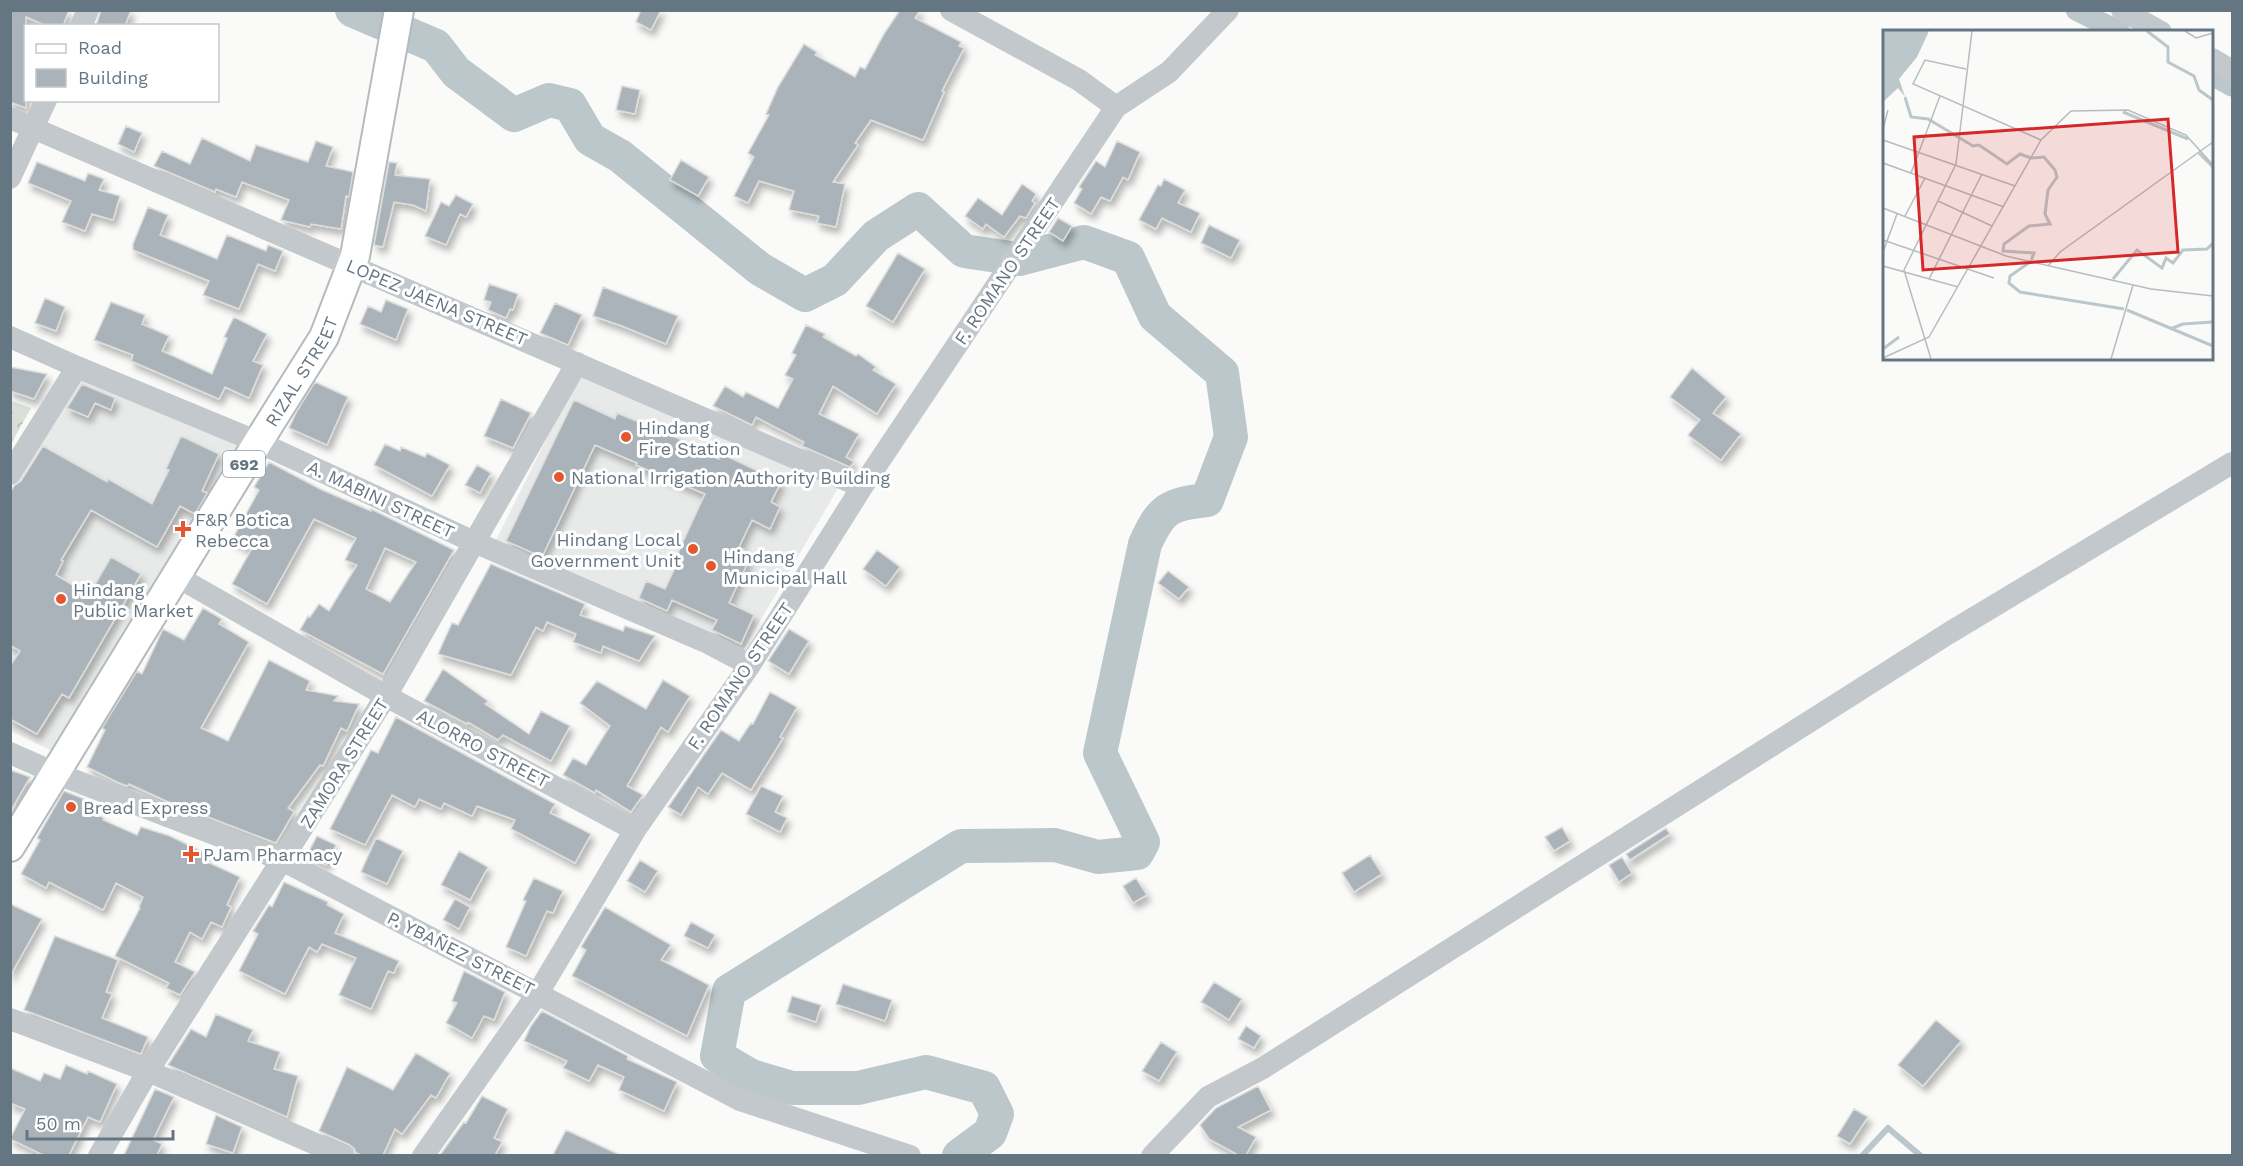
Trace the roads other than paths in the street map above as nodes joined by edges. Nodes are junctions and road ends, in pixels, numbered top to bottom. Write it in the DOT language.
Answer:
graph roads {
  1 [pos="88,10"];
  2 [pos="399,10"];
  3 [pos="951,10"];
  4 [pos="1228,10"];
  5 [pos="2122,10"];
  6 [pos="82,24"];
  7 [pos="2157,30"];
  8 [pos="2213,60"];
  9 [pos="2232,70"];
  10 [pos="45,102"];
  11 [pos="1116,107"];
  12 [pos="10,118"];
  13 [pos="32,129"];
  14 [pos="10,178"];
  15 [pos="353,265"];
  16 [pos="10,337"];
  17 [pos="577,363"];
  18 [pos="77,367"];
  19 [pos="258,442"];
  20 [pos="2232,463"];
  21 [pos="10,474"];
  22 [pos="862,487"];
  23 [pos="474,542"];
  24 [pos="176,576"];
  25 [pos="750,665"];
  26 [pos="386,696"];
  27 [pos="10,753"];
  28 [pos="55,772"];
  29 [pos="636,830"];
  30 [pos="10,847"];
  31 [pos="282,860"];
  32 [pos="538,993"];
  33 [pos="10,1019"];
  34 [pos="148,1071"];
  35 [pos="99,1155"];
  36 [pos="343,1155"];
  37 [pos="423,1155"];
  38 [pos="910,1155"];
  39 [pos="1152,1155"];
  1 -- 6 [label="street"];
  2 -- 15 [label="main road, RIZAL STREET / 692"];
  3 -- 11 [label="street"];
  4 -- 11 [label="street"];
  5 -- 7 [label="street"];
  8 -- 9 [label="street"];
  10 -- 13 [label="street"];
  11 -- 22 [label="street, F. ROMANO STREET"];
  12 -- 13 [label="street, LOPEZ JAENA STREET"];
  13 -- 14 [label="street"];
  13 -- 15 [label="street, LOPEZ JAENA STREET"];
  15 -- 17 [label="street, LOPEZ JAENA STREET"];
  15 -- 19 [label="main road, RIZAL STREET / 692"];
  16 -- 18 [label="street, A. MABINI STREET"];
  17 -- 22 [label="street, LOPEZ JAENA STREET"];
  17 -- 23 [label="street, ZAMORA STREET"];
  18 -- 19 [label="street, A. MABINI STREET"];
  18 -- 21 [label="street"];
  19 -- 23 [label="street, A. MABINI STREET"];
  19 -- 24 [label="main road, RIZAL STREET / 692"];
  20 -- 39 [label="street"];
  22 -- 25 [label="street, F. ROMANO STREET"];
  23 -- 25 [label="street, A. MABINI STREET"];
  23 -- 26 [label="street, ZAMORA STREET"];
  24 -- 26 [label="street, ALORRO STREET"];
  24 -- 28 [label="main road, RIZAL STREET / 692"];
  25 -- 29 [label="street, F. ROMANO STREET"];
  26 -- 29 [label="street, ALORRO STREET"];
  26 -- 31 [label="street, ZAMORA STREET"];
  27 -- 28 [label="street, P. YBAÑEZ STREET"];
  28 -- 30 [label="main road, RIZAL STREET / 692"];
  28 -- 31 [label="street, P. YBAÑEZ STREET"];
  29 -- 32 [label="street, F. ROMANO STREET"];
  31 -- 32 [label="street, P. YBAÑEZ STREET"];
  31 -- 34 [label="street, ZAMORA STREET"];
  32 -- 37 [label="street, F. ROMANO STREET"];
  32 -- 38 [label="street, P. YBAÑEZ STREET"];
  33 -- 34 [label="street"];
  34 -- 35 [label="street, ZAMORA STREET"];
  34 -- 36 [label="street"];
}
